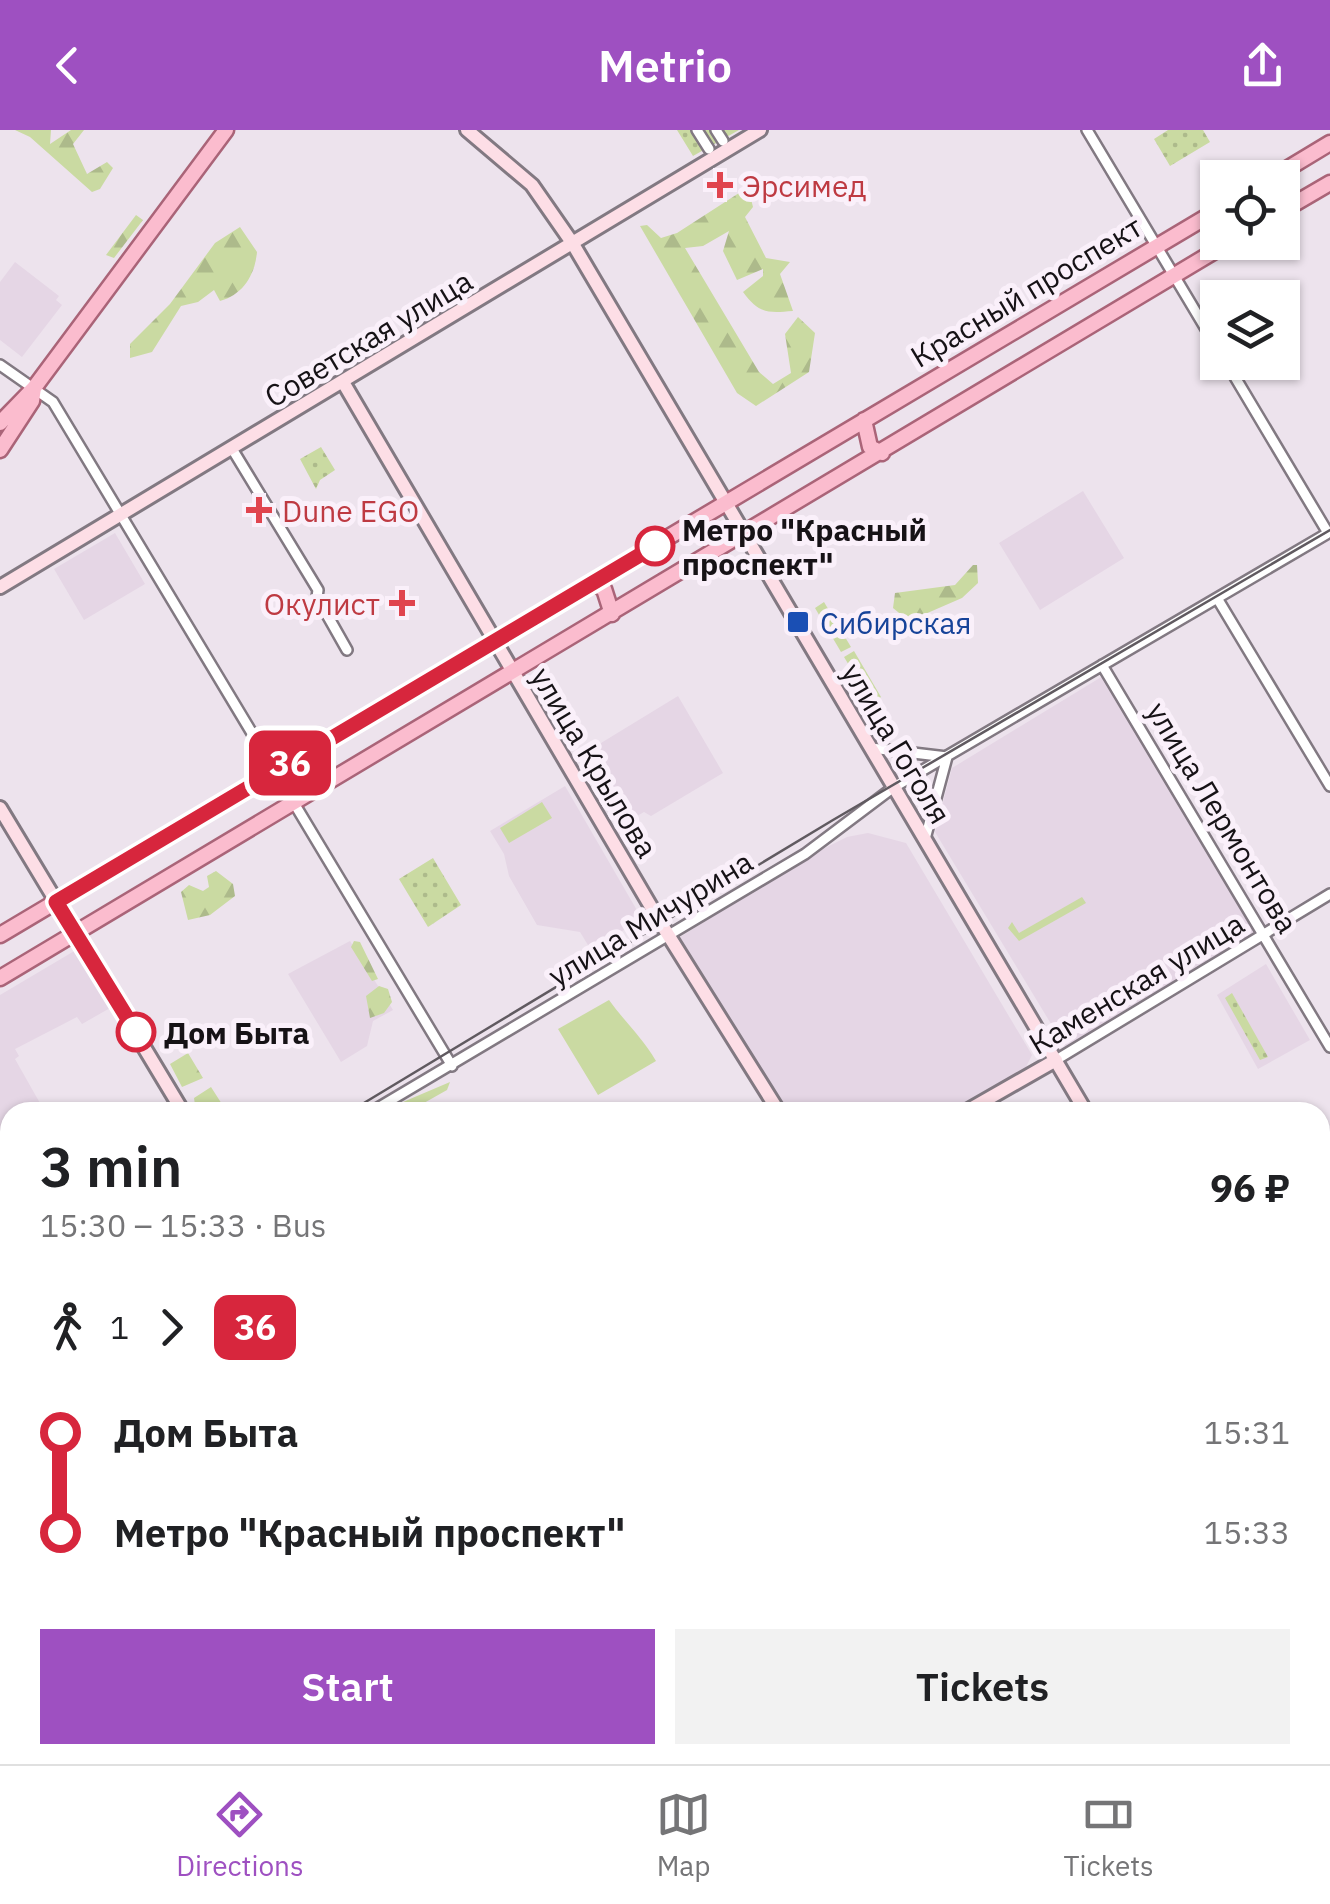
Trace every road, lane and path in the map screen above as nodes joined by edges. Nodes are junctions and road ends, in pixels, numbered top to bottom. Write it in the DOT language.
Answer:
graph roads {
  1 [pos="226,130"];
  2 [pos="467,130"];
  3 [pos="697,130"];
  4 [pos="716,130"];
  5 [pos="760,130"];
  6 [pos="1087,130"];
  7 [pos="722,141"];
  8 [pos="1330,143"];
  9 [pos="709,149"];
  10 [pos="1300,161"];
  11 [pos="1330,183"];
  12 [pos="1300,201"];
  13 [pos="1200,220"];
  14 [pos="573,244"];
  15 [pos="1156,246"];
  16 [pos="1200,260"];
  17 [pos="1174,276"];
  18 [pos="1200,319"];
  19 [pos="0,365"];
  20 [pos="1237,380"];
  21 [pos="343,382"];
  22 [pos="34,388"];
  23 [pos="864,420"];
  24 [pos="0,423"];
  25 [pos="232,447"];
  26 [pos="0,450"];
  27 [pos="882,453"];
  28 [pos="728,504"];
  29 [pos="122,513"];
  30 [pos="1329,532"];
  31 [pos="745,534"];
  32 [pos="593,583"];
  33 [pos="0,587"];
  34 [pos="1217,598"];
  35 [pos="612,614"];
  36 [pos="495,642"];
  37 [pos="347,650"];
  38 [pos="1102,665"];
  39 [pos="514,673"];
  40 [pos="871,748"];
  41 [pos="947,756"];
  42 [pos="277,770"];
  43 [pos="1330,786"];
  44 [pos="894,787"];
  45 [pos="297,804"];
  46 [pos="0,808"];
  47 [pos="924,839"];
  48 [pos="1330,894"];
  49 [pos="56,902"];
  50 [pos="76,934"];
  51 [pos="1266,934"];
  52 [pos="0,935"];
  53 [pos="670,936"];
  54 [pos="0,978"];
  55 [pos="1330,1046"];
  56 [pos="1056,1060"];
  57 [pos="452,1066"];
  58 [pos="177,1102"];
  59 [pos="389,1102"];
  60 [pos="773,1102"];
  61 [pos="983,1102"];
  62 [pos="1080,1102"];
  1 -- 22 [label="main road"];
  2 -- 14 [label="street, улица Гоголя"];
  3 -- 9 [label="street"];
  4 -- 7 [label="street"];
  5 -- 14 [label="street, Советская улица"];
  6 -- 15 [label="street"];
  8 -- 10 [label="main road"];
  11 -- 12 [label="main road"];
  13 -- 15 [label="main road, Красный проспект"];
  14 -- 21 [label="street, Советская улица"];
  14 -- 28 [label="street, улица Гоголя"];
  15 -- 17 [label="street"];
  15 -- 23 [label="main road, Красный проспект"];
  16 -- 17 [label="main road"];
  17 -- 18 [label="street"];
  17 -- 27 [label="main road"];
  19 -- 22 [label="street"];
  20 -- 30 [label="street"];
  21 -- 25 [label="street, Советская улица"];
  21 -- 36 [label="street, улица Крылова"];
  22 -- 24 [label="main road"];
  22 -- 26 [label="main road"];
  22 -- 29 [label="street"];
  23 -- 27 [label="main road"];
  23 -- 28 [label="main road, Красный проспект"];
  25 -- 29 [label="street, Советская улица"];
  25 -- 37 [label="street"];
  27 -- 31 [label="main road"];
  28 -- 31 [label="street, улица Гоголя"];
  28 -- 32 [label="main road, Красный проспект"];
  29 -- 33 [label="street, Советская улица"];
  29 -- 42 [label="street"];
  30 -- 34 [label="street, улица Мичурина"];
  31 -- 35 [label="main road"];
  31 -- 40 [label="street, улица Гоголя"];
  32 -- 35 [label="main road"];
  32 -- 36 [label="main road, Красный проспект"];
  34 -- 38 [label="street, улица Мичурина"];
  34 -- 43 [label="street"];
  35 -- 39 [label="main road"];
  36 -- 39 [label="street, улица Крылова"];
  36 -- 42 [label="main road, Красный проспект"];
  38 -- 41 [label="street, улица Мичурина"];
  38 -- 51 [label="street, улица Лермонтова"];
  39 -- 45 [label="main road"];
  39 -- 53 [label="street, улица Крылова"];
  40 -- 41 [label="street"];
  40 -- 44 [label="street, улица Гоголя"];
  41 -- 44 [label="street, улица Мичурина"];
  41 -- 47 [label="street"];
  42 -- 45 [label="street"];
  42 -- 49 [label="main road, Красный проспект"];
  44 -- 47 [label="street, улица Гоголя"];
  44 -- 53 [label="street, улица Мичурина"];
  45 -- 50 [label="main road"];
  45 -- 57 [label="street"];
  46 -- 49 [label="street"];
  47 -- 56 [label="street, улица Гоголя"];
  48 -- 51 [label="street, Каменская улица"];
  49 -- 50 [label="street"];
  49 -- 52 [label="main road, Красный проспект"];
  50 -- 54 [label="main road"];
  50 -- 58 [label="street"];
  51 -- 55 [label="street, улица Лермонтова"];
  51 -- 56 [label="street, Каменская улица"];
  53 -- 57 [label="street, улица Мичурина"];
  53 -- 60 [label="street, улица Крылова"];
  56 -- 61 [label="street, Каменская улица"];
  56 -- 62 [label="street, улица Гоголя"];
  57 -- 59 [label="street, улица Мичурина"];
}
